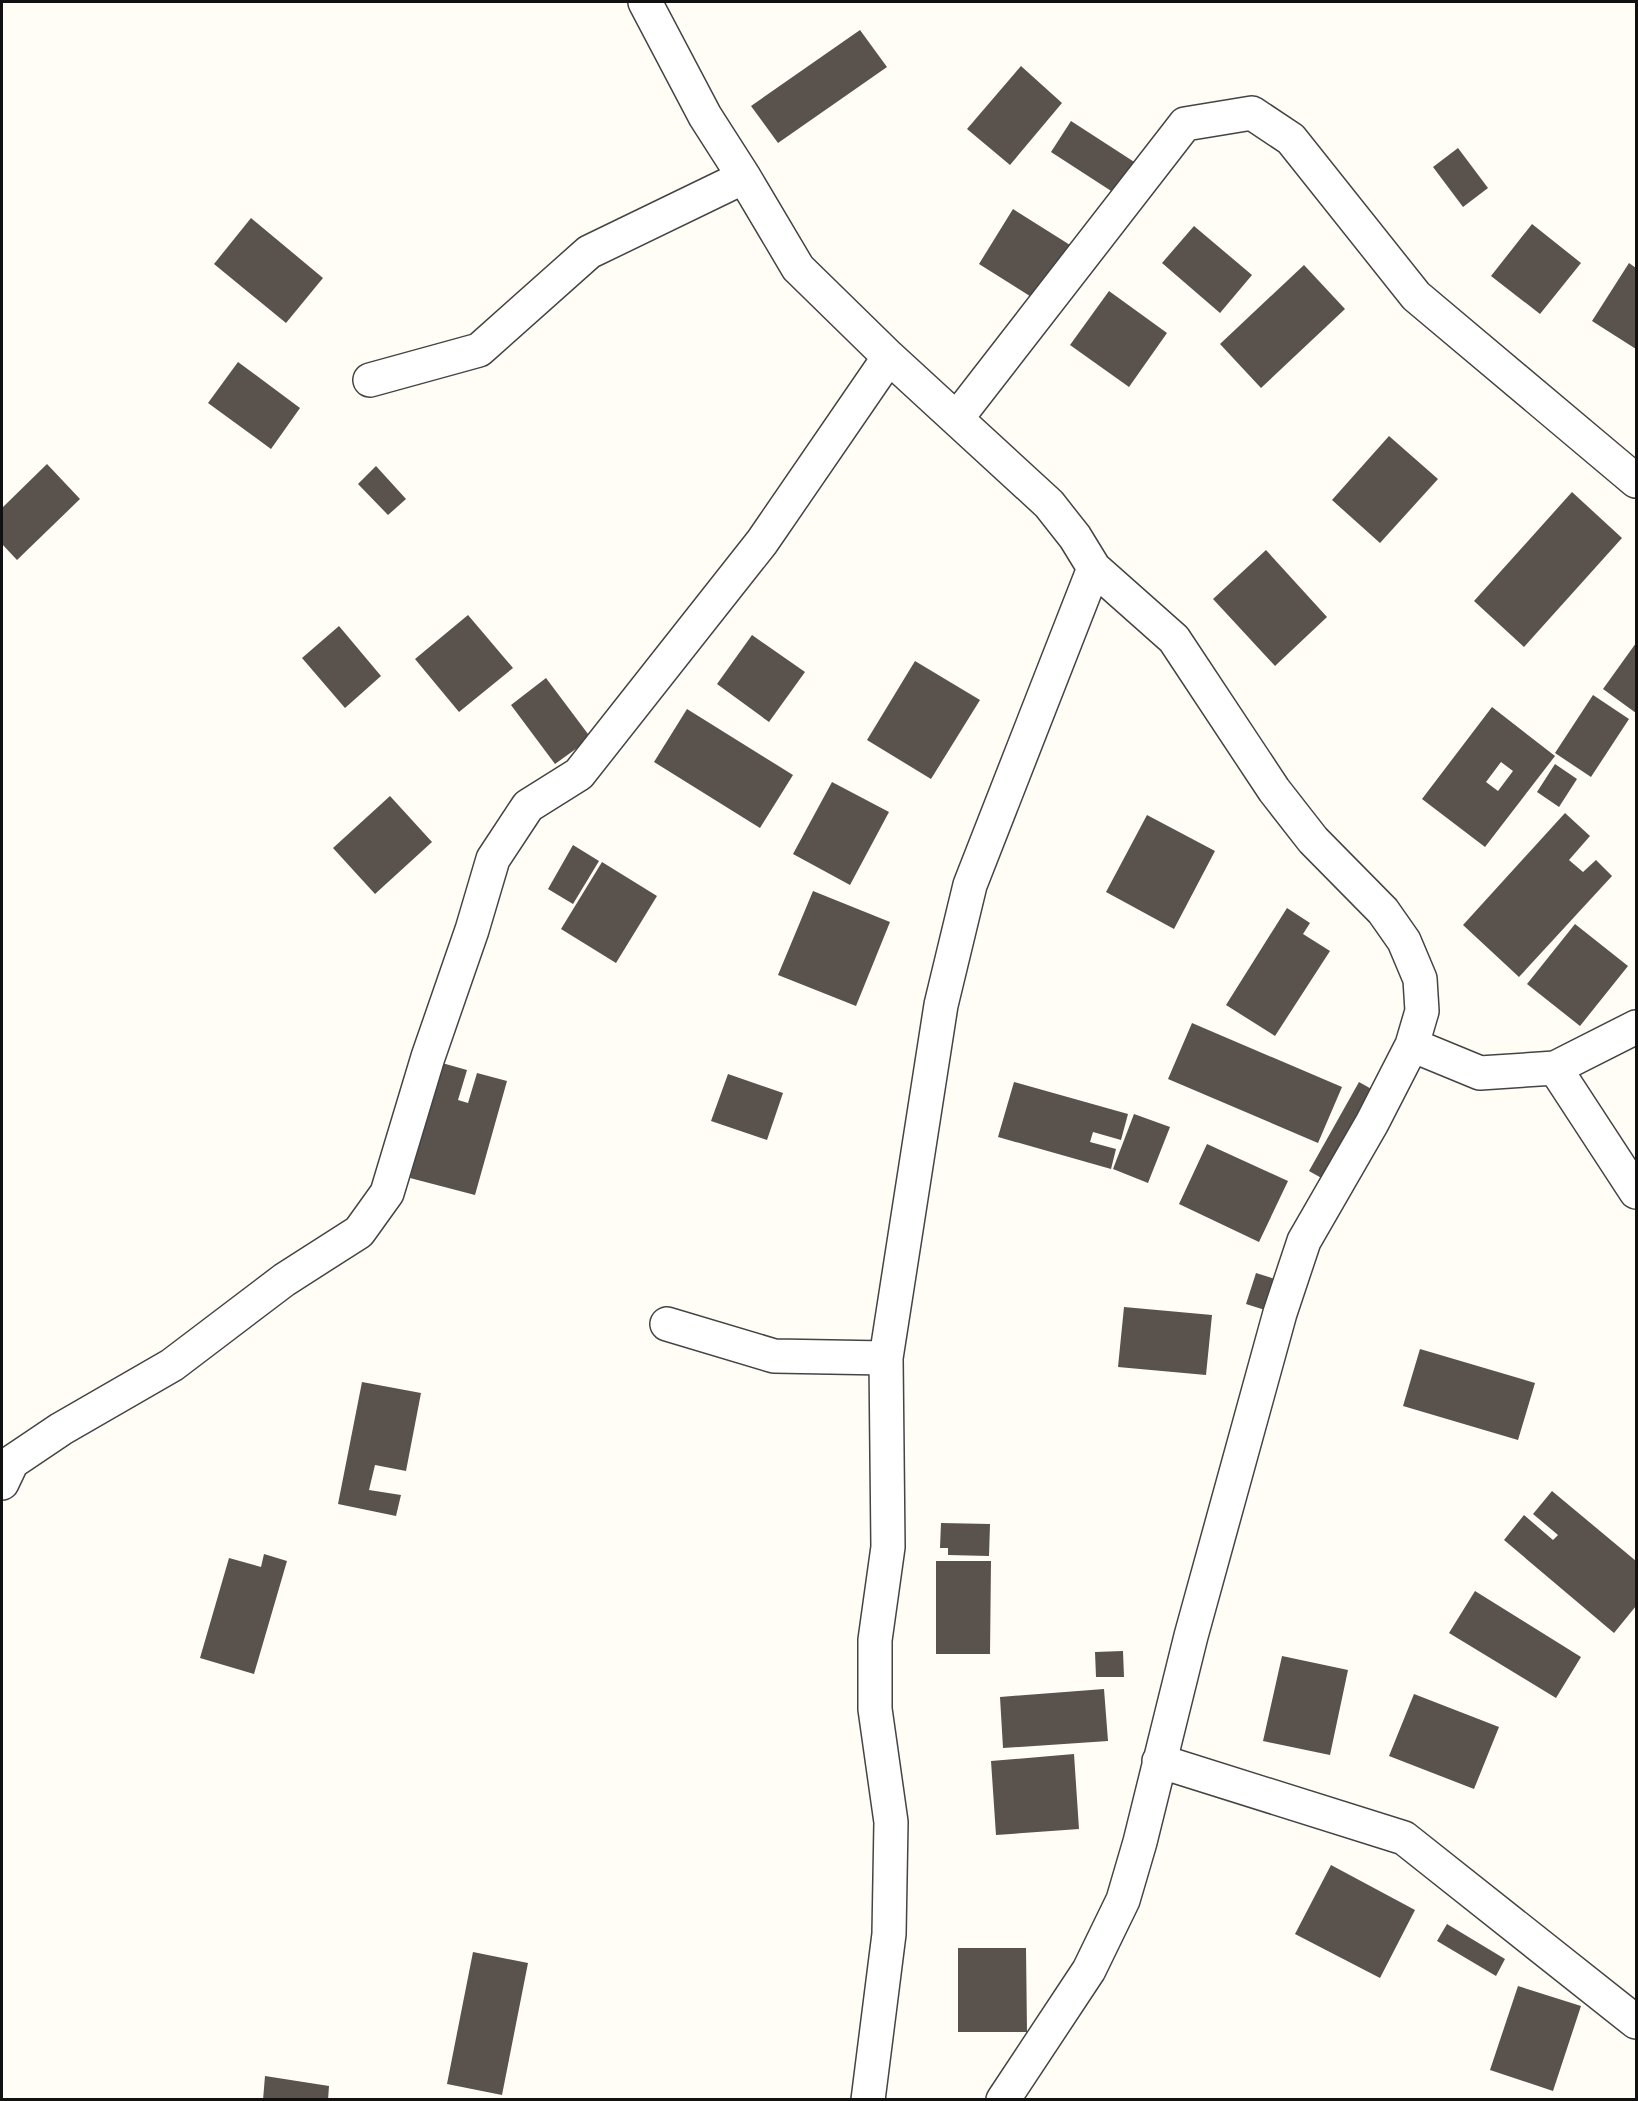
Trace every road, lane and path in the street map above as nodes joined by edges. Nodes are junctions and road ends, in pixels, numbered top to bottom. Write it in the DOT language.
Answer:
graph roads {
  1 [pos="645,2"];
  2 [pos="744,177"];
  3 [pos="889,357"];
  4 [pos="370,380"];
  5 [pos="957,418"];
  6 [pos="1636,481"];
  7 [pos="1094,568"];
  8 [pos="1636,1027"];
  9 [pos="1412,1045"];
  10 [pos="1556,1068"];
  11 [pos="1636,1192"];
  12 [pos="667,1324"];
  13 [pos="886,1358"];
  14 [pos="2,1483"];
  15 [pos="1159,1761"];
  16 [pos="1636,2022"];
  17 [pos="868,2100"];
  18 [pos="1003,2100"];
  1 -- 2 [label="street"];
  2 -- 3 [label="street"];
  2 -- 4 [label="street"];
  3 -- 5 [label="street"];
  3 -- 14 [label="street"];
  5 -- 6 [label="street"];
  5 -- 7 [label="street"];
  7 -- 9 [label="street"];
  7 -- 13 [label="street"];
  8 -- 10 [label="street"];
  9 -- 10 [label="street"];
  9 -- 15 [label="street"];
  10 -- 11 [label="street"];
  12 -- 13 [label="street"];
  13 -- 17 [label="street"];
  15 -- 16 [label="street"];
  15 -- 18 [label="street"];
}
